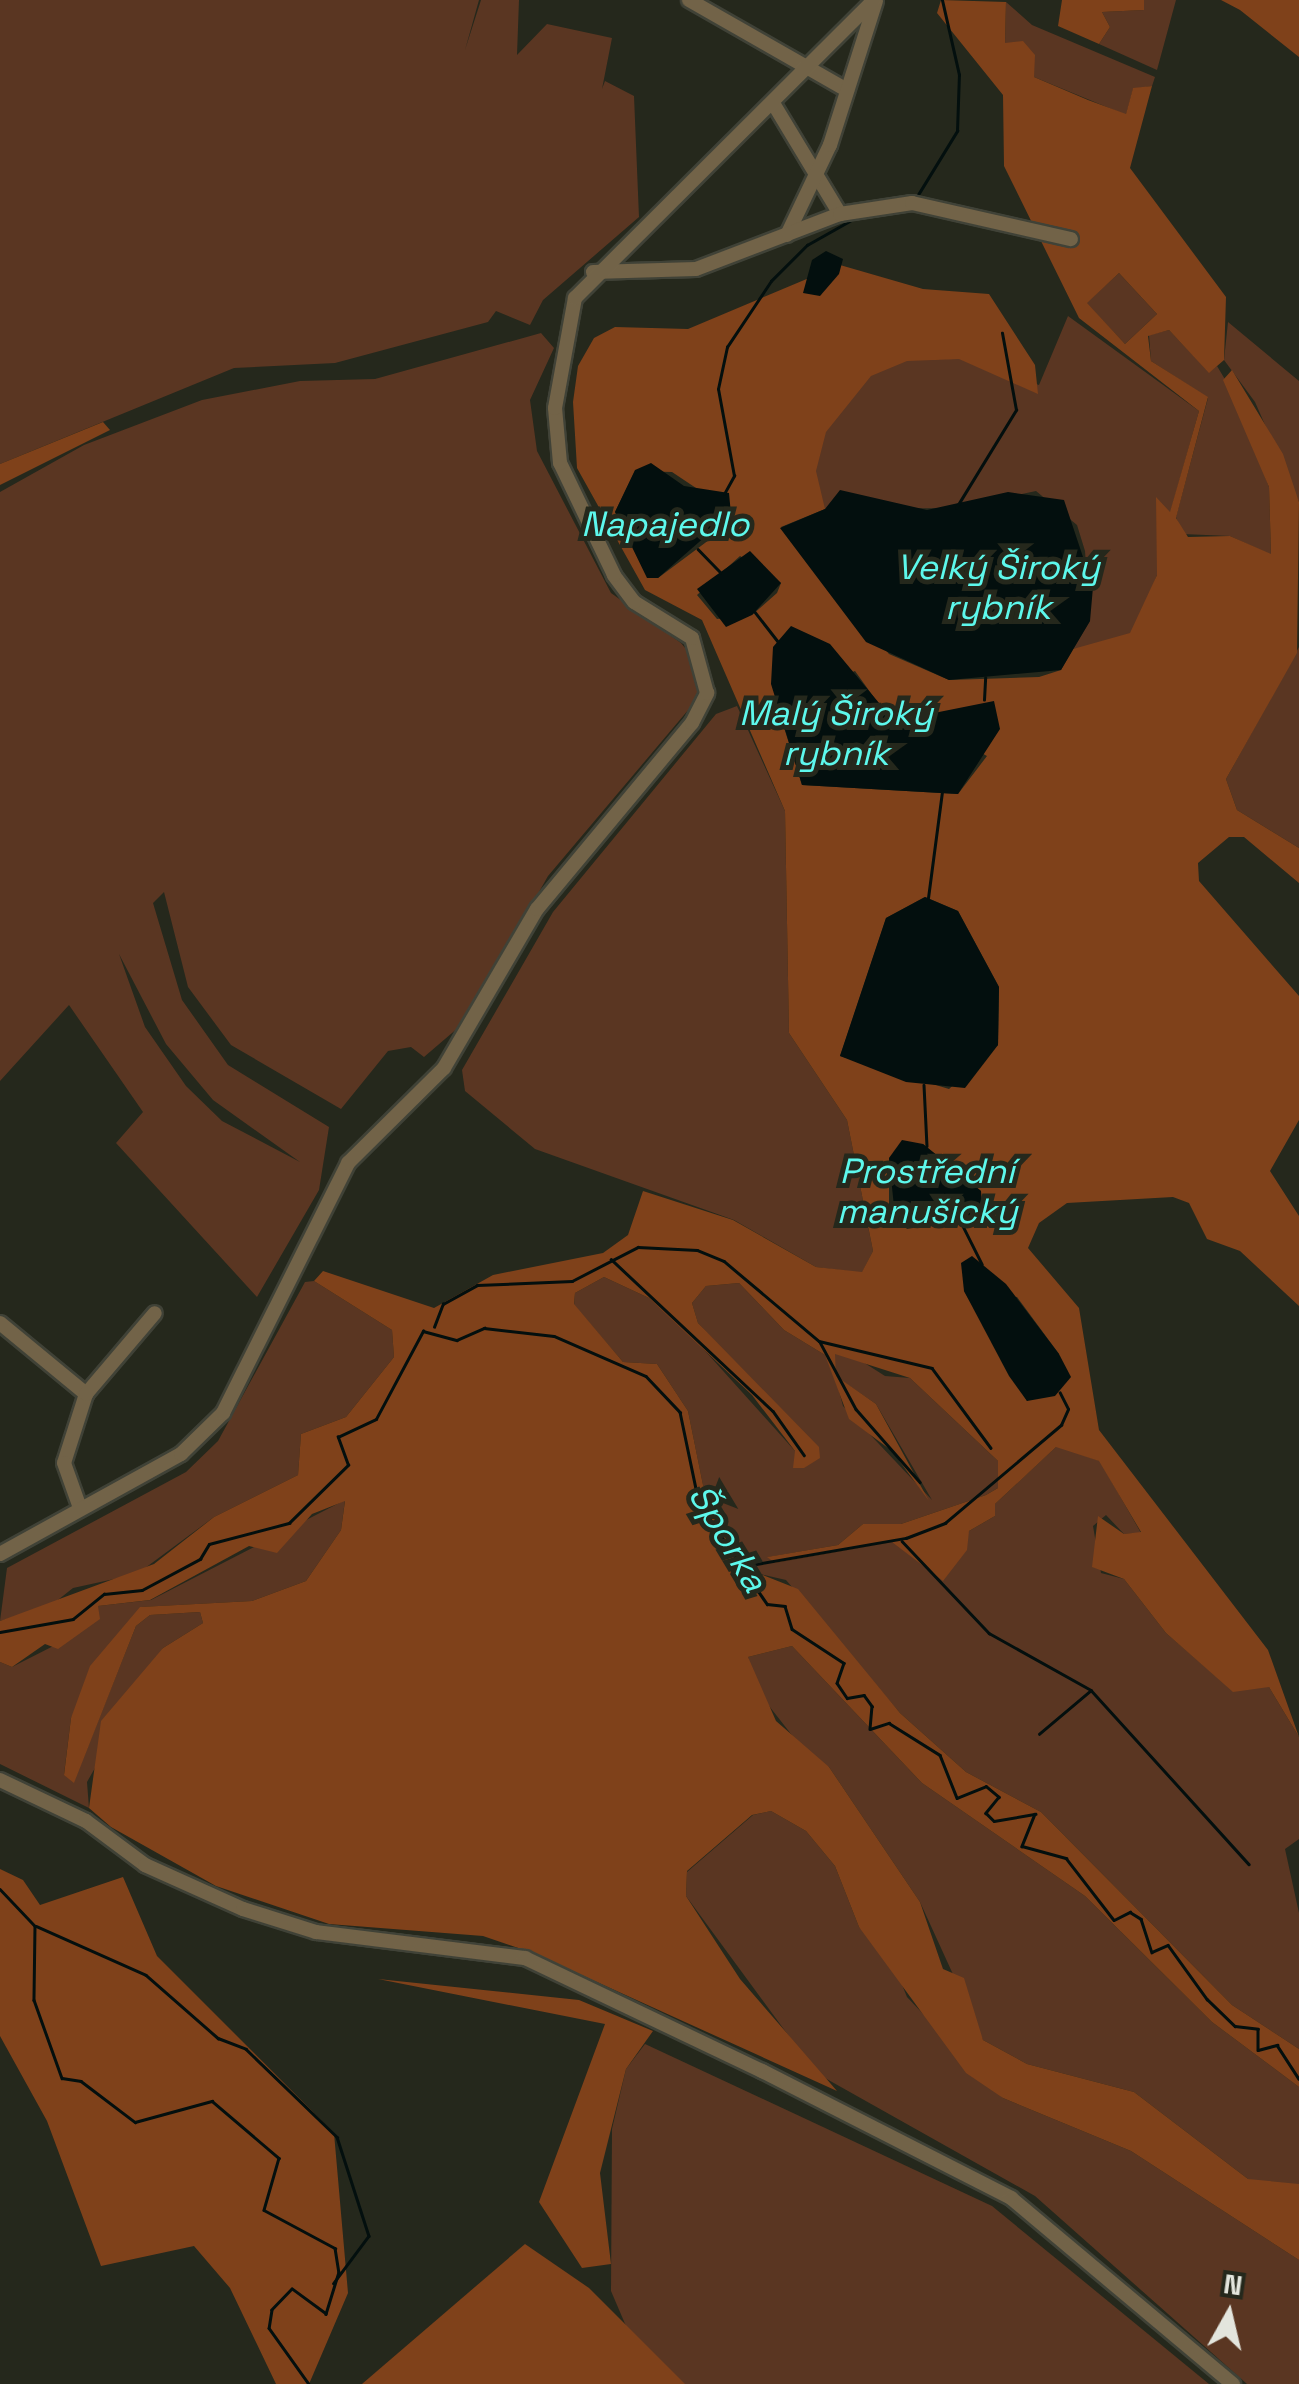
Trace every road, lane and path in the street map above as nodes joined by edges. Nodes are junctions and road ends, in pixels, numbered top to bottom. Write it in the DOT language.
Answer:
graph roads {
  1 [pos="689,0"];
  2 [pos="722,0"];
  3 [pos="875,0"];
  4 [pos="714,17"];
  5 [pos="801,66"];
  6 [pos="847,90"];
  7 [pos="773,104"];
  8 [pos="810,177"];
  9 [pos="840,214"];
  10 [pos="787,234"];
  11 [pos="1071,240"];
  12 [pos="593,272"];
  13 [pos="155,1313"];
  14 [pos="0,1323"];
  15 [pos="86,1394"];
  16 [pos="80,1508"];
  17 [pos="0,1554"];
  18 [pos="0,1780"];
  19 [pos="1234,2384"];
  1 -- 4 [label="street"];
  2 -- 4 [label="street"];
  3 -- 5 [label="street"];
  3 -- 6 [label="street"];
  4 -- 5 [label="street"];
  5 -- 6 [label="street"];
  5 -- 7 [label="street"];
  6 -- 8 [label="street"];
  7 -- 8 [label="street"];
  7 -- 12 [label="street"];
  8 -- 9 [label="street"];
  8 -- 10 [label="street"];
  9 -- 10 [label="street"];
  9 -- 11 [label="street"];
  10 -- 12 [label="street"];
  12 -- 16 [label="street"];
  13 -- 15 [label="street"];
  14 -- 15 [label="street"];
  15 -- 16 [label="street"];
  16 -- 17 [label="street"];
  18 -- 19 [label="street"];
}
